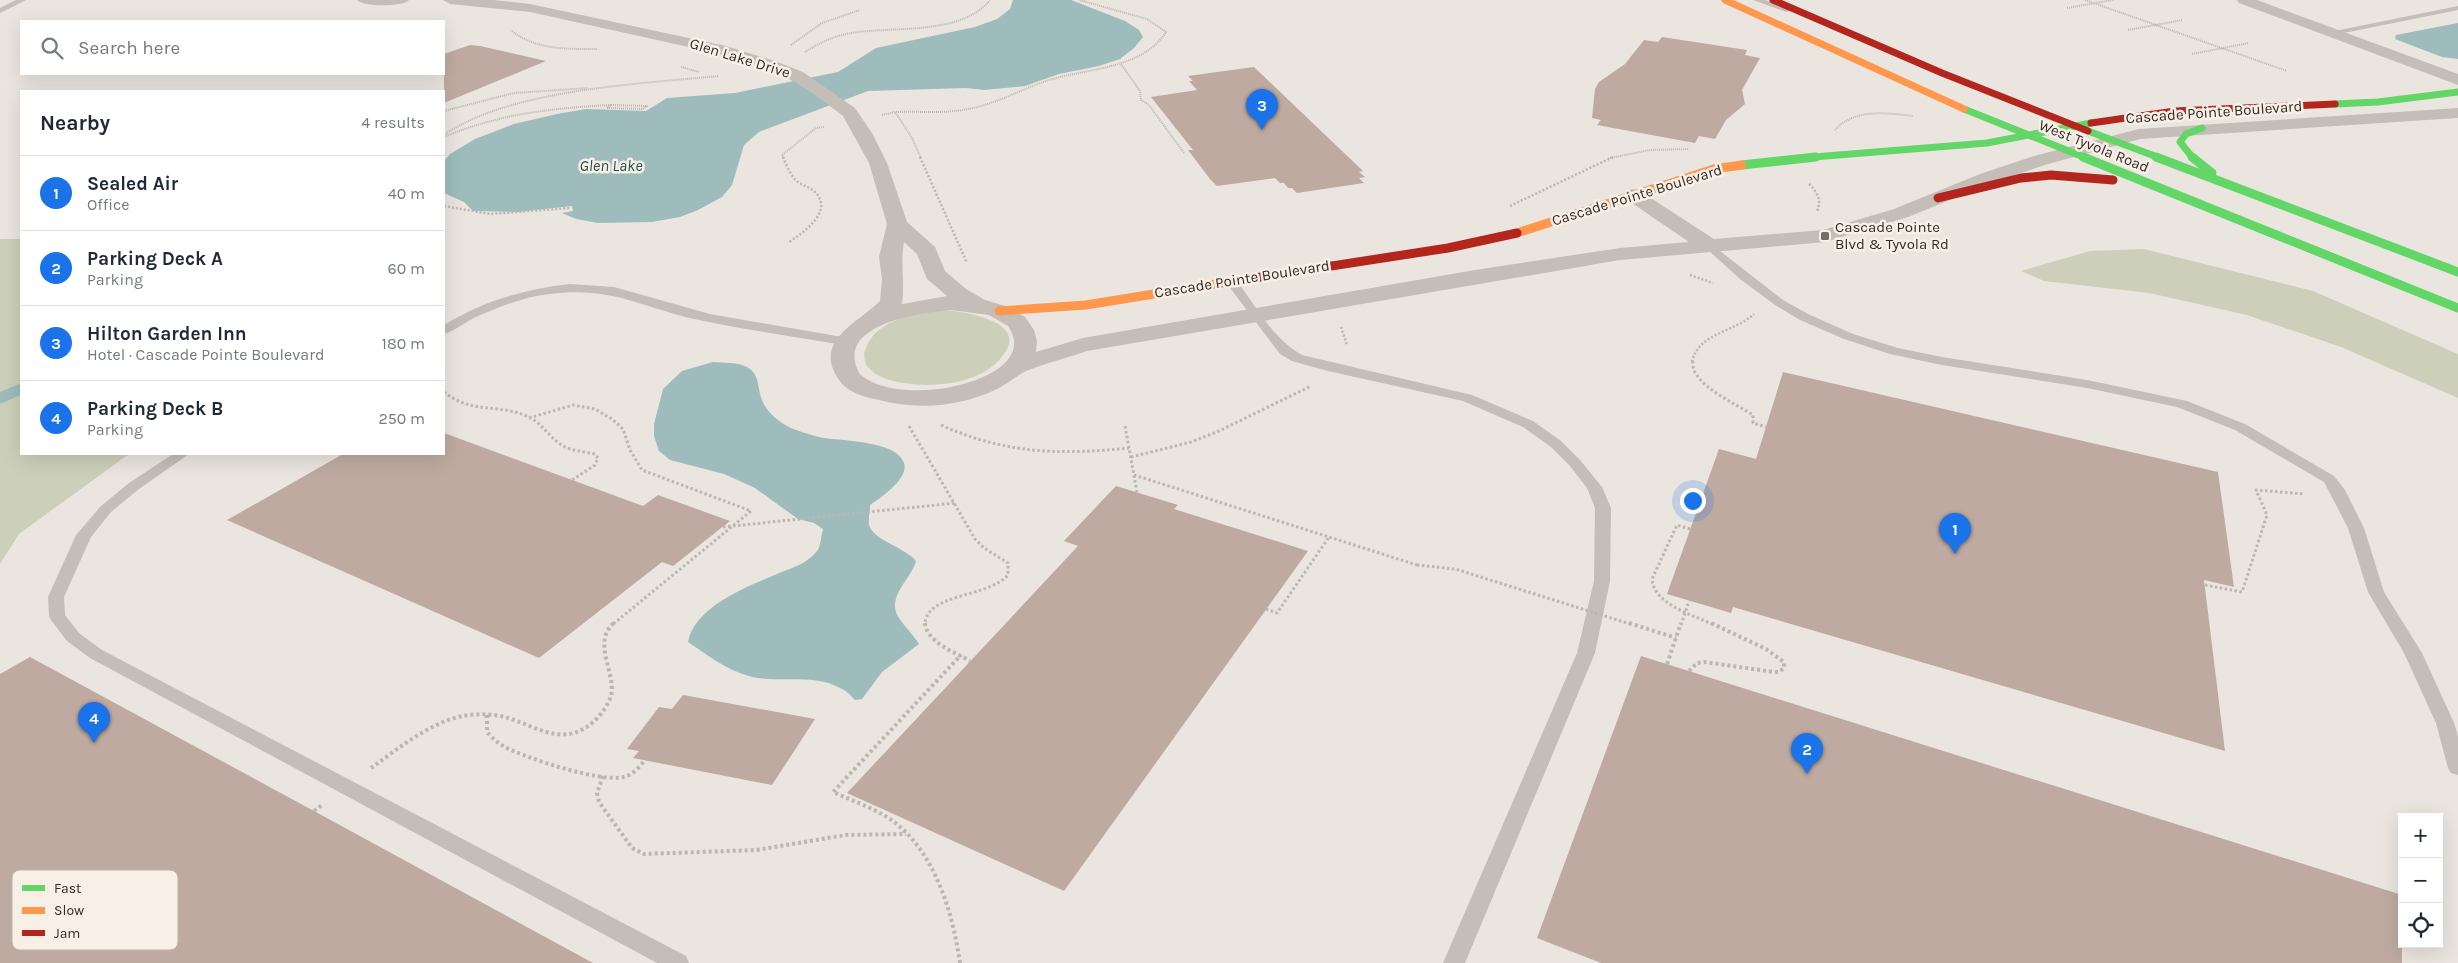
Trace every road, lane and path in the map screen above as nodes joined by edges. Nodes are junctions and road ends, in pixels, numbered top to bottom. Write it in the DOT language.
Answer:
graph roads {
  1 [pos="22,0"];
  2 [pos="364,0"];
  3 [pos="402,0"];
  4 [pos="450,0"];
  5 [pos="510,0"];
  6 [pos="990,0"];
  7 [pos="1079,0"];
  8 [pos="1725,0"];
  9 [pos="1758,0"];
  10 [pos="1773,0"];
  11 [pos="2085,0"];
  12 [pos="2113,0"];
  13 [pos="2244,0"];
  14 [pos="2094,3"];
  15 [pos="530,8"];
  16 [pos="2067,8"];
  17 [pos="2458,8"];
  18 [pos="860,10"];
  19 [pos="0,11"];
  20 [pos="1807,15"];
  21 [pos="2183,20"];
  22 [pos="2156,25"];
  23 [pos="2128,30"];
  24 [pos="2334,32"];
  25 [pos="2249,43"];
  26 [pos="788,46"];
  27 [pos="2222,48"];
  28 [pos="2192,54"];
  29 [pos="1121,64"];
  30 [pos="770,65"];
  31 [pos="2287,71"];
  32 [pos="720,76"];
  33 [pos="2458,80"];
  34 [pos="596,88"];
  35 [pos="2458,92"];
  36 [pos="1991,94"];
  37 [pos="1938,98"];
  38 [pos="611,105"];
  39 [pos="2059,107"];
  40 [pos="2096,110"];
  41 [pos="445,111"];
  42 [pos="2175,111"];
  43 [pos="895,112"];
  44 [pos="2458,113"];
  45 [pos="1964,121"];
  46 [pos="2074,127"];
  47 [pos="2202,128"];
  48 [pos="445,135"];
  49 [pos="1957,135"];
  50 [pos="2026,135"];
  51 [pos="445,136"];
  52 [pos="2108,141"];
  53 [pos="1933,148"];
  54 [pos="2066,152"];
  55 [pos="1184,154"];
  56 [pos="1633,195"];
  57 [pos="1938,198"];
  58 [pos="2182,198"];
  59 [pos="2272,202"];
  60 [pos="445,206"];
  61 [pos="570,208"];
  62 [pos="896,224"];
  63 [pos="1711,247"];
  64 [pos="2458,272"];
  65 [pos="1690,274"];
  66 [pos="1231,281"];
  67 [pos="1718,285"];
  68 [pos="988,308"];
  69 [pos="2458,308"];
  70 [pos="1756,311"];
  71 [pos="1255,315"];
  72 [pos="873,321"];
  73 [pos="1340,323"];
  74 [pos="445,329"];
  75 [pos="848,342"];
  76 [pos="1015,367"];
  77 [pos="1333,368"];
  78 [pos="445,393"];
  79 [pos="529,418"];
  80 [pos="934,420"];
  81 [pos="907,422"];
  82 [pos="1125,426"];
  83 [pos="1766,427"];
  84 [pos="1129,448"];
  85 [pos="180,455"];
  86 [pos="1131,457"];
  87 [pos="1134,475"];
  88 [pos="572,480"];
  89 [pos="1137,492"];
  90 [pos="2341,498"];
  91 [pos="955,503"];
  92 [pos="732,526"];
  93 [pos="722,527"];
  94 [pos="1690,529"];
  95 [pos="1329,537"];
  96 [pos="2205,585"];
  97 [pos="1689,601"];
  98 [pos="1266,610"];
  99 [pos="1676,638"];
  100 [pos="961,655"];
  101 [pos="970,661"];
  102 [pos="1667,664"];
  103 [pos="1690,671"];
  104 [pos="487,715"];
  105 [pos="646,760"];
  106 [pos="2458,768"];
  107 [pos="603,776"];
  108 [pos="346,787"];
  109 [pos="314,811"];
  110 [pos="906,834"];
  111 [pos="678,963"];
  112 [pos="960,963"];
  113 [pos="1454,963"];
  1 -- 19 [label="lane"];
  2 -- 3 [label="street"];
  4 -- 15 [label="street, Glen Lake Drive"];
  5 -- 15 [label="street, Glen Lake Drive"];
  6 -- 30 [label="path"];
  7 -- 29 [label="path"];
  8 -- 37 [label="main road, West Tyvola Road"];
  9 -- 20 [label="lane"];
  10 -- 20 [label="main road, West Tyvola Road"];
  11 -- 14 [label="path"];
  12 -- 14 [label="path"];
  13 -- 24 [label="street"];
  14 -- 16 [label="path"];
  14 -- 22 [label="path"];
  15 -- 30 [label="street, Glen Lake Drive"];
  17 -- 24 [label="lane"];
  18 -- 26 [label="path"];
  20 -- 36 [label="main road, West Tyvola Road"];
  21 -- 22 [label="path"];
  22 -- 23 [label="path"];
  22 -- 27 [label="path"];
  24 -- 33 [label="street"];
  25 -- 27 [label="path"];
  27 -- 28 [label="path"];
  27 -- 31 [label="path"];
  29 -- 43 [label="path"];
  29 -- 55 [label="path"];
  30 -- 62 [label="street, Glen Lake Drive"];
  32 -- 34 [label="path"];
  34 -- 41 [label="path"];
  34 -- 48 [label="path"];
  35 -- 42 [label="main road, Cascade Pointe Boulevard"];
  36 -- 39 [label="main road"];
  36 -- 46 [label="main road, West Tyvola Road"];
  37 -- 45 [label="main road"];
  37 -- 50 [label="main road, West Tyvola Road"];
  38 -- 38 [label="path"];
  38 -- 51 [label="path"];
  40 -- 42 [label="main road"];
  42 -- 46 [label="main road, Cascade Pointe Boulevard"];
  44 -- 47 [label="street, Cascade Pointe Boulevard"];
  46 -- 50 [label="main road, Cascade Pointe Boulevard"];
  46 -- 52 [label="main road, West Tyvola Road"];
  47 -- 52 [label="street, Cascade Pointe Boulevard"];
  47 -- 59 [label="main road"];
  49 -- 53 [label="main road"];
  50 -- 53 [label="main road, Cascade Pointe Boulevard"];
  50 -- 54 [label="main road, West Tyvola Road"];
  52 -- 54 [label="street, Cascade Pointe Boulevard"];
  52 -- 59 [label="main road, West Tyvola Road"];
  53 -- 56 [label="main road, Cascade Pointe Boulevard"];
  54 -- 57 [label="street, Cascade Pointe Boulevard"];
  54 -- 58 [label="main road, West Tyvola Road"];
  56 -- 63 [label="street"];
  56 -- 66 [label="main road, Cascade Pointe Boulevard"];
  57 -- 58 [label="main road"];
  57 -- 63 [label="street, Cascade Pointe Boulevard"];
  58 -- 69 [label="main road, West Tyvola Road"];
  59 -- 64 [label="main road, West Tyvola Road"];
  60 -- 61 [label="path"];
  62 -- 68 [label="street"];
  62 -- 72 [label="street, Glen Lake Drive"];
  63 -- 71 [label="street, Cascade Pointe Boulevard"];
  63 -- 90 [label="lane"];
  65 -- 67 [label="path"];
  66 -- 68 [label="main road, Cascade Pointe Boulevard"];
  66 -- 71 [label="lane"];
  68 -- 72 [label="street"];
  68 -- 76 [label="street"];
  70 -- 83 [label="path"];
  71 -- 76 [label="street, Cascade Pointe Boulevard"];
  71 -- 77 [label="lane"];
  72 -- 75 [label="street"];
  73 -- 77 [label="path"];
  74 -- 75 [label="lane"];
  75 -- 76 [label="street"];
  77 -- 86 [label="path"];
  77 -- 113 [label="lane"];
  78 -- 79 [label="path"];
  79 -- 88 [label="path"];
  79 -- 92 [label="path"];
  80 -- 84 [label="path"];
  81 -- 91 [label="path"];
  82 -- 84 [label="path"];
  84 -- 86 [label="path"];
  85 -- 108 [label="lane"];
  86 -- 87 [label="path"];
  87 -- 89 [label="path"];
  87 -- 95 [label="path"];
  90 -- 96 [label="path"];
  90 -- 106 [label="lane"];
  91 -- 92 [label="path"];
  91 -- 100 [label="path"];
  92 -- 93 [label="path"];
  92 -- 104 [label="path"];
  94 -- 103 [label="path"];
  95 -- 98 [label="path"];
  95 -- 99 [label="path, bridge"];
  97 -- 99 [label="path, bridge"];
  99 -- 102 [label="path, bridge"];
  100 -- 101 [label="path"];
  100 -- 110 [label="path"];
  104 -- 107 [label="path"];
  104 -- 108 [label="path"];
  105 -- 107 [label="path"];
  107 -- 110 [label="path"];
  108 -- 109 [label="path"];
  108 -- 111 [label="lane"];
  110 -- 112 [label="path"];
}
